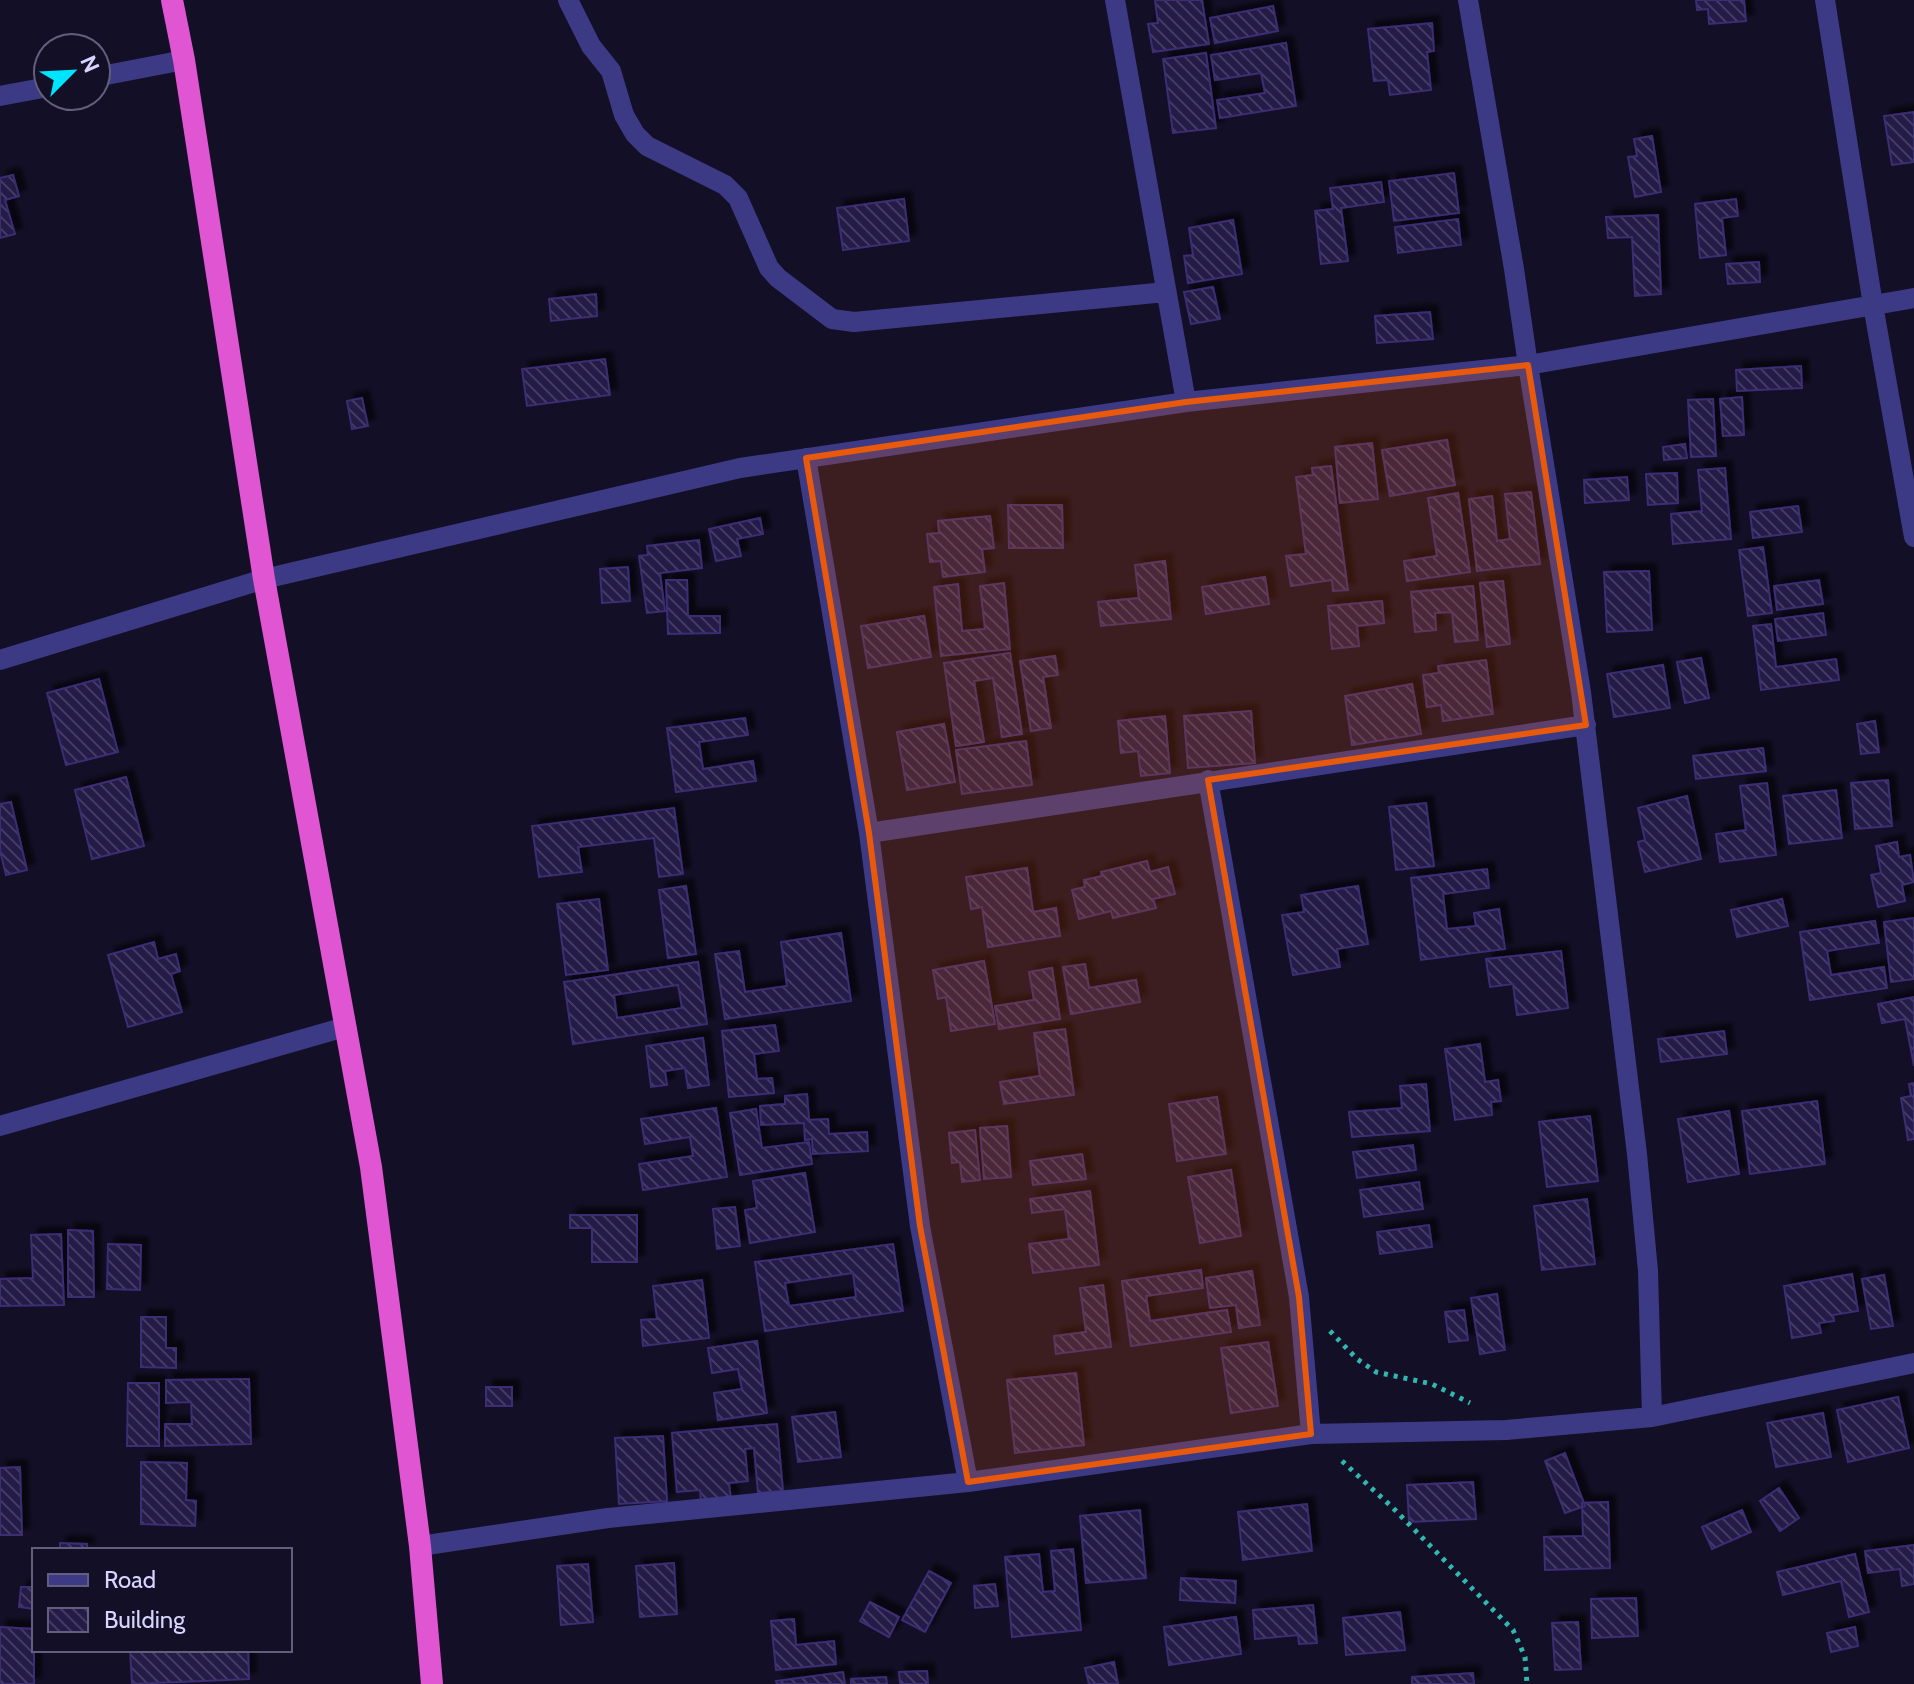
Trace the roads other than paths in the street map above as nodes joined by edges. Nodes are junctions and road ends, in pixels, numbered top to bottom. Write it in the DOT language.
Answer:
graph roads {
  1 [pos="172,0"];
  2 [pos="568,0"];
  3 [pos="1115,0"];
  4 [pos="1468,0"];
  5 [pos="1825,0"];
  6 [pos="184,60"];
  7 [pos="112,74"];
  8 [pos="32,90"];
  9 [pos="0,96"];
  10 [pos="1166,292"];
  11 [pos="1914,298"];
  12 [pos="1873,305"];
  13 [pos="1528,365"];
  14 [pos="1186,402"];
  15 [pos="806,458"];
  16 [pos="1914,537"];
  17 [pos="264,579"];
  18 [pos="0,660"];
  19 [pos="1586,725"];
  20 [pos="1208,780"];
  21 [pos="869,833"];
  22 [pos="345,1027"];
  23 [pos="0,1126"];
  24 [pos="1914,1363"];
  25 [pos="1652,1417"];
  26 [pos="1311,1434"];
  27 [pos="968,1482"];
  28 [pos="420,1546"];
  29 [pos="432,1684"];
  1 -- 6 [label="highway"];
  2 -- 10 [label="street"];
  3 -- 10 [label="street"];
  4 -- 13 [label="street"];
  5 -- 12 [label="street"];
  6 -- 7 [label="street"];
  6 -- 17 [label="highway"];
  8 -- 9 [label="street"];
  10 -- 14 [label="street"];
  11 -- 12 [label="street"];
  12 -- 13 [label="street"];
  12 -- 16 [label="street"];
  13 -- 14 [label="street"];
  13 -- 19 [label="street"];
  14 -- 15 [label="street"];
  15 -- 17 [label="street"];
  15 -- 21 [label="street"];
  17 -- 18 [label="street"];
  17 -- 22 [label="highway"];
  19 -- 20 [label="street"];
  19 -- 25 [label="street"];
  20 -- 21 [label="street"];
  20 -- 26 [label="street"];
  21 -- 27 [label="street"];
  22 -- 23 [label="street"];
  22 -- 28 [label="highway"];
  24 -- 25 [label="street"];
  25 -- 26 [label="street"];
  26 -- 27 [label="street"];
  27 -- 28 [label="street"];
  28 -- 29 [label="highway"];
}
